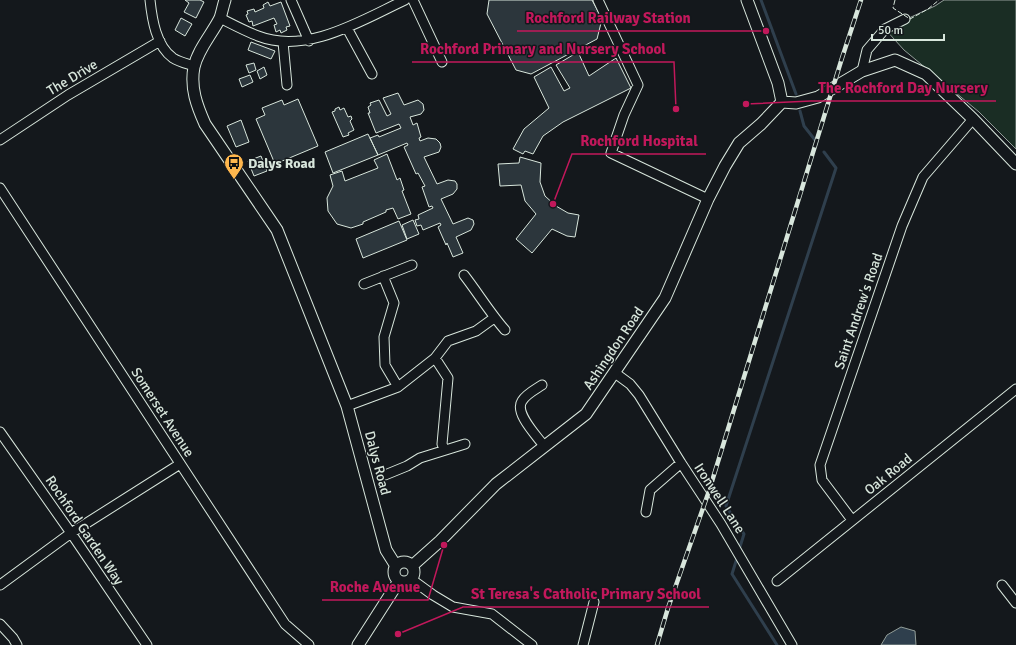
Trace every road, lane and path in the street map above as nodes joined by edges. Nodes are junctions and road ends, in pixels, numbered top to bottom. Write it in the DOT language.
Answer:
graph roads {
  1 [pos="150,0"];
  2 [pos="225,0"];
  3 [pos="292,0"];
  4 [pos="405,0"];
  5 [pos="413,0"];
  6 [pos="598,0"];
  7 [pos="747,0"];
  8 [pos="220,18"];
  9 [pos="905,19"];
  10 [pos="347,28"];
  11 [pos="160,41"];
  12 [pos="309,41"];
  13 [pos="283,42"];
  14 [pos="442,62"];
  15 [pos="194,66"];
  16 [pos="862,71"];
  17 [pos="372,74"];
  18 [pos="287,86"];
  19 [pos="782,102"];
  20 [pos="973,119"];
  21 [pos="0,140"];
  22 [pos="1016,164"];
  23 [pos="0,188"];
  24 [pos="708,199"];
  25 [pos="412,264"];
  26 [pos="464,275"];
  27 [pos="383,276"];
  28 [pos="364,284"];
  29 [pos="494,318"];
  30 [pos="505,330"];
  31 [pos="435,358"];
  32 [pos="615,373"];
  33 [pos="542,385"];
  34 [pos="398,387"];
  35 [pos="1016,389"];
  36 [pos="347,406"];
  37 [pos="0,432"];
  38 [pos="465,444"];
  39 [pos="544,446"];
  40 [pos="444,449"];
  41 [pos="681,463"];
  42 [pos="180,464"];
  43 [pos="385,475"];
  44 [pos="646,512"];
  45 [pos="852,520"];
  46 [pos="71,533"];
  47 [pos="396,566"];
  48 [pos="412,566"];
  49 [pos="411,579"];
  50 [pos="399,581"];
  51 [pos="777,581"];
  52 [pos="0,585"];
  53 [pos="1002,585"];
  54 [pos="594,602"];
  55 [pos="1016,603"];
  56 [pos="0,624"];
  57 [pos="16,645"];
  58 [pos="146,645"];
  59 [pos="309,645"];
  60 [pos="358,645"];
  61 [pos="532,645"];
  62 [pos="583,645"];
  63 [pos="792,645"];
  1 -- 11 [label="street"];
  2 -- 8 [label="street"];
  3 -- 12 [label="street"];
  4 -- 10 [label="street"];
  5 -- 14 [label="street"];
  6 -- 24 [label="street"];
  7 -- 19 [label="street"];
  8 -- 13 [label="street"];
  8 -- 15 [label="street"];
  9 -- 16 [label="street"];
  10 -- 12 [label="street"];
  10 -- 17 [label="street"];
  11 -- 15 [label="street"];
  11 -- 21 [label="street, The Drive"];
  12 -- 13 [label="street"];
  13 -- 18 [label="street"];
  15 -- 36 [label="street, Dalys Road"];
  16 -- 19 [label="street"];
  16 -- 20 [label="street"];
  19 -- 24 [label="street, Ashingdon Road"];
  20 -- 22 [label="street"];
  20 -- 45 [label="street, Saint Andrew's Road"];
  23 -- 42 [label="street, Somerset Avenue"];
  24 -- 32 [label="street, Ashingdon Road"];
  25 -- 27 [label="street"];
  26 -- 29 [label="street"];
  27 -- 28 [label="street"];
  27 -- 34 [label="street"];
  29 -- 30 [label="street"];
  29 -- 31 [label="street"];
  31 -- 34 [label="street"];
  31 -- 40 [label="street"];
  32 -- 39 [label="street, Ashingdon Road"];
  32 -- 41 [label="street, Ironwell Lane"];
  33 -- 39 [label="street"];
  34 -- 36 [label="street"];
  35 -- 45 [label="street, Oak Road"];
  36 -- 47 [label="street, Dalys Road"];
  37 -- 46 [label="street, Rochford Garden Way"];
  38 -- 40 [label="street"];
  39 -- 48 [label="street, Ashingdon Road"];
  40 -- 43 [label="street"];
  41 -- 44 [label="street"];
  41 -- 63 [label="street, Ironwell Lane"];
  42 -- 46 [label="street"];
  42 -- 59 [label="street, Somerset Avenue"];
  45 -- 51 [label="street, Oak Road"];
  46 -- 52 [label="street"];
  46 -- 58 [label="street, Rochford Garden Way"];
  47 -- 48 [label="street"];
  47 -- 50 [label="street"];
  48 -- 49 [label="street"];
  49 -- 50 [label="street"];
  49 -- 61 [label="street"];
  50 -- 60 [label="street"];
  53 -- 55 [label="street"];
  54 -- 62 [label="street"];
  56 -- 57 [label="street"];
}
